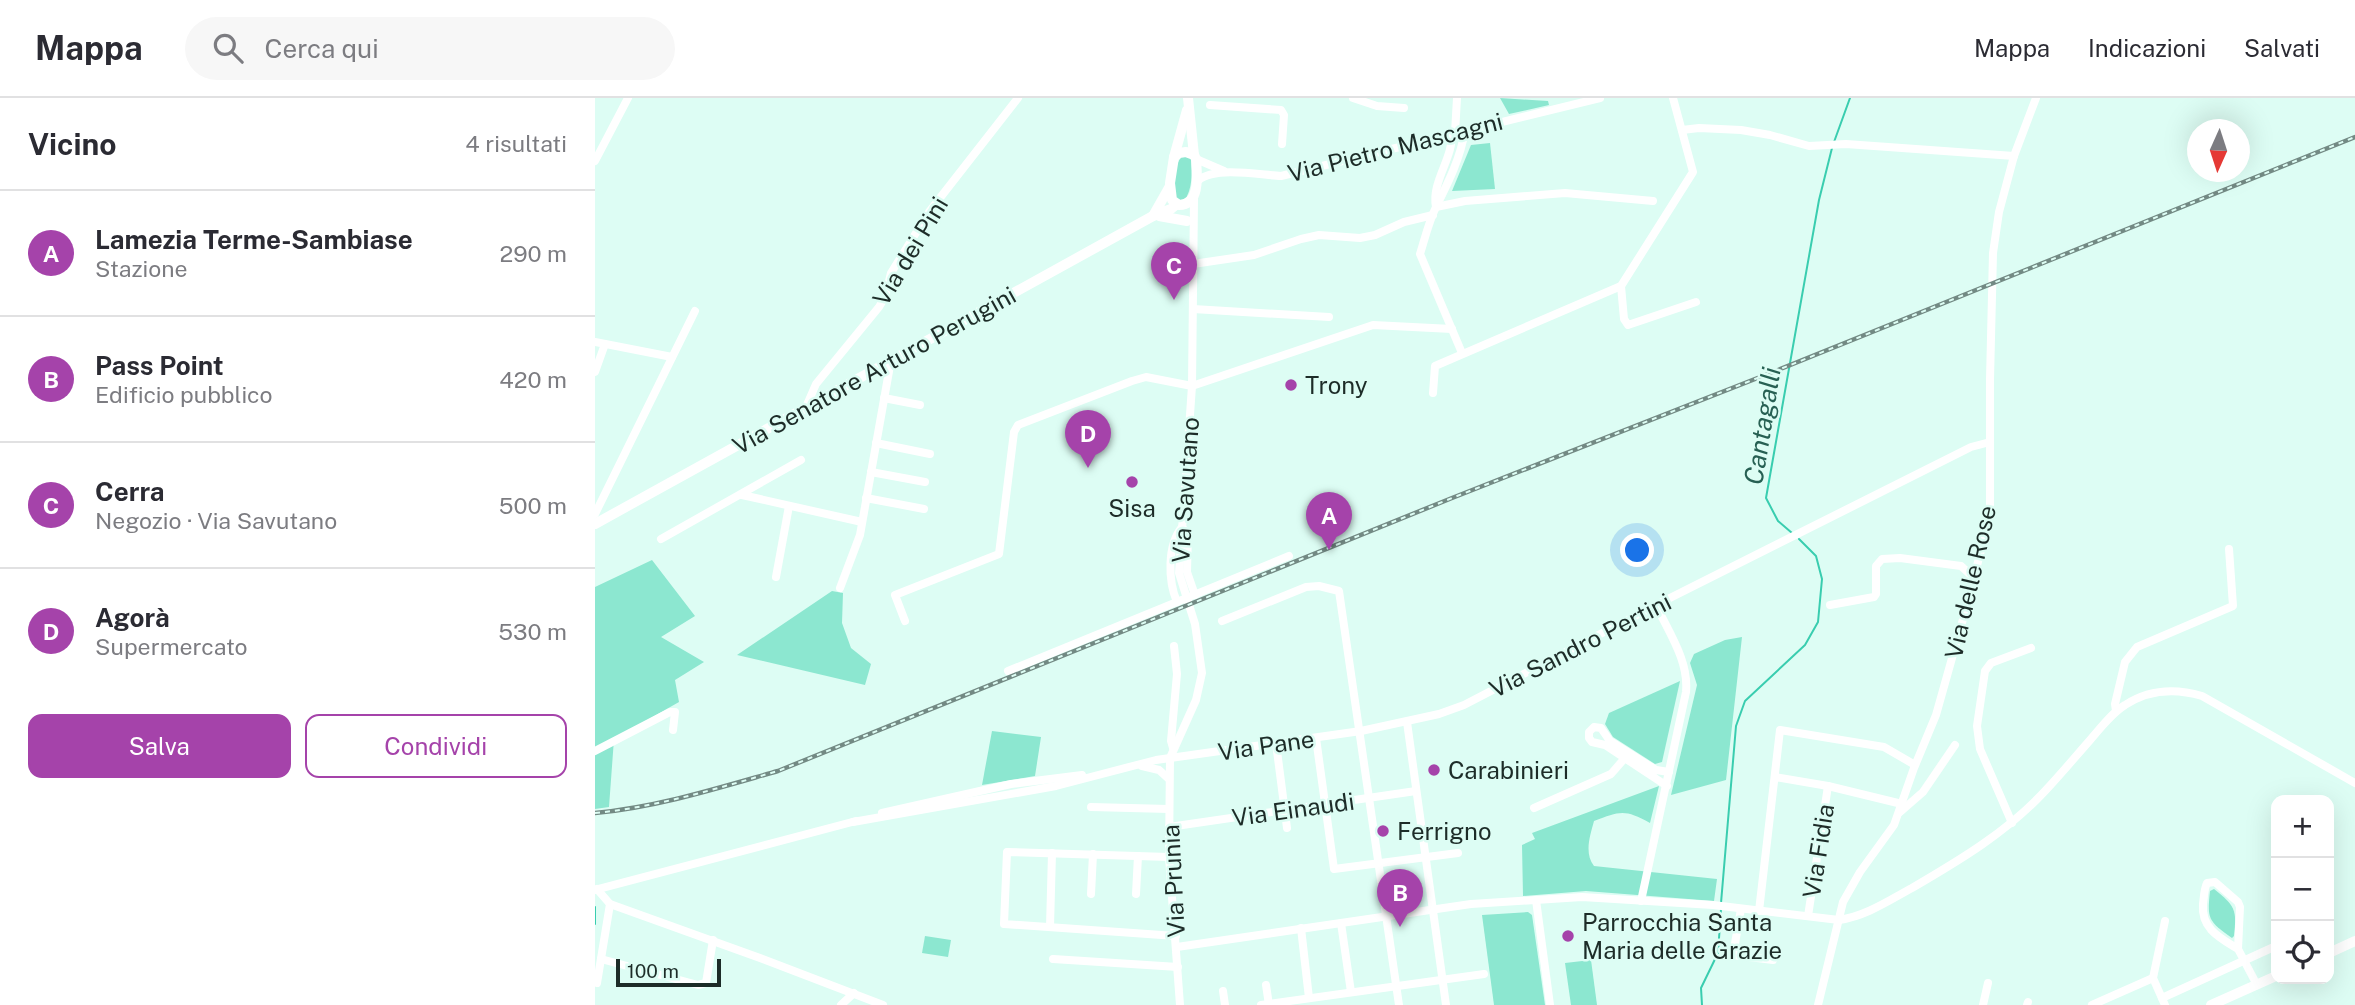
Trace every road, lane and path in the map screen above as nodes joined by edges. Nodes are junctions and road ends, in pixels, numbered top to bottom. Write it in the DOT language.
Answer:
graph roads {
  1 [pos="628,98"];
  2 [pos="1018,98"];
  3 [pos="1259,98"];
  4 [pos="1353,98"];
  5 [pos="1457,98"];
  6 [pos="1600,98"];
  7 [pos="1673,98"];
  8 [pos="2036,98"];
  9 [pos="1590,99"];
  10 [pos="1189,101"];
  11 [pos="1210,105"];
  12 [pos="1258,108"];
  13 [pos="1403,108"];
  14 [pos="1465,130"];
  15 [pos="1682,130"];
  16 [pos="1453,133"];
  17 [pos="1282,144"];
  18 [pos="2014,156"];
  19 [pos="1174,157"];
  20 [pos="1195,157"];
  21 [pos="595,161"];
  22 [pos="1230,173"];
  23 [pos="1196,183"];
  24 [pos="1170,186"];
  25 [pos="1194,199"];
  26 [pos="1653,201"];
  27 [pos="1178,205"];
  28 [pos="1434,211"];
  29 [pos="1153,216"];
  30 [pos="1187,221"];
  31 [pos="1194,239"];
  32 [pos="1193,264"];
  33 [pos="1621,286"];
  34 [pos="1696,302"];
  35 [pos="1193,309"];
  36 [pos="695,311"];
  37 [pos="1329,317"];
  38 [pos="1452,329"];
  39 [pos="595,342"];
  40 [pos="605,344"];
  41 [pos="1462,354"];
  42 [pos="672,357"];
  43 [pos="891,360"];
  44 [pos="595,372"];
  45 [pos="1192,386"];
  46 [pos="1433,393"];
  47 [pos="884,398"];
  48 [pos="920,405"];
  49 [pos="806,407"];
  50 [pos="1990,442"];
  51 [pos="876,443"];
  52 [pos="930,454"];
  53 [pos="801,460"];
  54 [pos="871,472"];
  55 [pos="925,482"];
  56 [pos="742,495"];
  57 [pos="866,498"];
  58 [pos="789,506"];
  59 [pos="924,509"];
  60 [pos="595,520"];
  61 [pos="862,522"];
  62 [pos="1182,527"];
  63 [pos="661,539"];
  64 [pos="2229,549"];
  65 [pos="1289,556"];
  66 [pos="775,577"];
  67 [pos="1974,578"];
  68 [pos="840,588"];
  69 [pos="1193,595"];
  70 [pos="1178,601"];
  71 [pos="1656,605"];
  72 [pos="1830,605"];
  73 [pos="905,621"];
  74 [pos="1221,621"];
  75 [pos="1174,646"];
  76 [pos="2031,648"];
  77 [pos="1008,671"];
  78 [pos="2116,711"];
  79 [pos="1407,722"];
  80 [pos="673,730"];
  81 [pos="1361,731"];
  82 [pos="1179,736"];
  83 [pos="1316,738"];
  84 [pos="1276,743"];
  85 [pos="1955,745"];
  86 [pos="1173,748"];
  87 [pos="595,751"];
  88 [pos="1193,755"];
  89 [pos="1170,758"];
  90 [pos="1624,759"];
  91 [pos="1915,765"];
  92 [pos="1136,766"];
  93 [pos="1669,772"];
  94 [pos="1775,777"];
  95 [pos="1170,779"];
  96 [pos="2355,783"];
  97 [pos="1667,786"];
  98 [pos="1828,786"];
  99 [pos="1416,791"];
  100 [pos="1370,798"];
  101 [pos="1325,804"];
  102 [pos="1902,804"];
  103 [pos="1091,807"];
  104 [pos="1534,808"];
  105 [pos="1169,809"];
  106 [pos="1285,810"];
  107 [pos="1898,814"];
  108 [pos="2012,823"];
  109 [pos="1169,827"];
  110 [pos="1287,828"];
  111 [pos="1052,853"];
  112 [pos="1458,853"];
  113 [pos="1093,854"];
  114 [pos="1137,856"];
  115 [pos="1169,857"];
  116 [pos="1426,858"];
  117 [pos="1380,864"];
  118 [pos="596,889"];
  119 [pos="1091,894"];
  120 [pos="1136,894"];
  121 [pos="1536,900"];
  122 [pos="1641,901"];
  123 [pos="610,904"];
  124 [pos="1737,908"];
  125 [pos="1433,910"];
  126 [pos="1759,911"];
  127 [pos="1387,916"];
  128 [pos="1808,916"];
  129 [pos="1839,920"];
  130 [pos="2165,921"];
  131 [pos="1341,923"];
  132 [pos="1050,927"];
  133 [pos="1301,929"];
  134 [pos="1176,936"];
  135 [pos="713,940"];
  136 [pos="2355,941"];
  137 [pos="1177,947"];
  138 [pos="2271,948"];
  139 [pos="2238,949"];
  140 [pos="2334,951"];
  141 [pos="601,959"];
  142 [pos="1053,959"];
  143 [pos="1773,960"];
  144 [pos="2244,961"];
  145 [pos="1178,967"];
  146 [pos="1484,974"];
  147 [pos="2153,978"];
  148 [pos="2271,978"];
  149 [pos="1443,979"];
  150 [pos="1987,983"];
  151 [pos="597,984"];
  152 [pos="1266,985"];
  153 [pos="2257,985"];
  154 [pos="1397,986"];
  155 [pos="1223,991"];
  156 [pos="1351,992"];
  157 [pos="854,993"];
  158 [pos="1314,1000"];
  159 [pos="2164,1002"];
  160 [pos="841,1005"];
  161 [pos="883,1005"];
  162 [pos="1180,1005"];
  163 [pos="1225,1005"];
  164 [pos="1266,1005"];
  165 [pos="1399,1005"];
  166 [pos="1446,1005"];
  167 [pos="1551,1005"];
  168 [pos="1818,1005"];
  169 [pos="1983,1005"];
  170 [pos="2092,1005"];
  171 [pos="2211,1005"];
  1 -- 21 [label="street"];
  2 -- 49 [label="street, Via dei Pini"];
  3 -- 12 [label="street"];
  4 -- 13 [label="street"];
  5 -- 16 [label="street"];
  6 -- 9 [label="street, Via Pietro Mascagni"];
  7 -- 15 [label="street"];
  8 -- 18 [label="street, Via delle Rose"];
  9 -- 14 [label="street, Via Pietro Mascagni"];
  10 -- 19 [label="street"];
  10 -- 20 [label="street"];
  11 -- 12 [label="street"];
  12 -- 17 [label="street"];
  14 -- 16 [label="street, Via Pietro Mascagni"];
  14 -- 28 [label="street"];
  15 -- 18 [label="street"];
  15 -- 33 [label="street"];
  16 -- 22 [label="street, Via Pietro Mascagni"];
  16 -- 28 [label="street"];
  18 -- 50 [label="street, Via delle Rose"];
  19 -- 20 [label="street"];
  19 -- 24 [label="street"];
  20 -- 22 [label="street"];
  20 -- 23 [label="street"];
  22 -- 23 [label="street"];
  23 -- 25 [label="street"];
  24 -- 27 [label="street"];
  24 -- 29 [label="street"];
  25 -- 27 [label="street, Via Senatore Arturo Perugini"];
  25 -- 31 [label="street, Via Savutano"];
  26 -- 28 [label="street"];
  27 -- 29 [label="street, Via Senatore Arturo Perugini"];
  27 -- 30 [label="street"];
  28 -- 32 [label="street"];
  28 -- 38 [label="street"];
  29 -- 30 [label="street"];
  29 -- 43 [label="street, Via Senatore Arturo Perugini"];
  30 -- 31 [label="street"];
  31 -- 32 [label="street, Via Savutano"];
  32 -- 35 [label="street, Via Savutano"];
  33 -- 34 [label="street"];
  33 -- 41 [label="street"];
  35 -- 37 [label="street"];
  35 -- 45 [label="street, Via Savutano"];
  36 -- 42 [label="street"];
  38 -- 41 [label="street"];
  38 -- 45 [label="street"];
  39 -- 40 [label="street"];
  40 -- 42 [label="street"];
  40 -- 44 [label="street"];
  41 -- 46 [label="street"];
  42 -- 60 [label="street"];
  43 -- 47 [label="street"];
  43 -- 49 [label="street, Via Senatore Arturo Perugini"];
  45 -- 62 [label="street, Via Savutano"];
  45 -- 73 [label="street"];
  47 -- 48 [label="street"];
  47 -- 51 [label="street"];
  49 -- 60 [label="street, Via Senatore Arturo Perugini"];
  50 -- 67 [label="street, Via delle Rose"];
  50 -- 71 [label="street, Via Sandro Pertini"];
  51 -- 52 [label="street"];
  51 -- 54 [label="street"];
  53 -- 56 [label="street"];
  54 -- 55 [label="street"];
  54 -- 57 [label="street"];
  56 -- 58 [label="street"];
  56 -- 63 [label="street"];
  57 -- 59 [label="street"];
  57 -- 61 [label="street"];
  58 -- 61 [label="street"];
  58 -- 66 [label="street"];
  61 -- 68 [label="street"];
  62 -- 69 [label="street"];
  62 -- 70 [label="street"];
  62 -- 82 [label="street, Via Savutano"];
  64 -- 78 [label="street"];
  65 -- 69 [label="street"];
  67 -- 72 [label="street"];
  67 -- 91 [label="street, Via delle Rose"];
  69 -- 70 [label="street"];
  70 -- 77 [label="street"];
  71 -- 79 [label="street, Via Sandro Pertini"];
  71 -- 93 [label="street"];
  74 -- 81 [label="street"];
  75 -- 86 [label="street"];
  76 -- 108 [label="street"];
  78 -- 96 [label="street"];
  78 -- 108 [label="street"];
  79 -- 81 [label="street, Via Sandro Pertini"];
  79 -- 99 [label="street"];
  80 -- 87 [label="street"];
  81 -- 83 [label="street, Via Pane"];
  81 -- 100 [label="street"];
  82 -- 86 [label="street, Via Savutano"];
  82 -- 88 [label="street"];
  83 -- 84 [label="street, Via Pane"];
  83 -- 101 [label="street"];
  84 -- 88 [label="street, Via Pane"];
  84 -- 106 [label="street"];
  85 -- 107 [label="street"];
  86 -- 89 [label="street, Via Prunia"];
  88 -- 89 [label="street, Via Pane"];
  89 -- 92 [label="street, Via Pane"];
  89 -- 95 [label="street, Via Prunia"];
  90 -- 93 [label="street"];
  90 -- 97 [label="street"];
  90 -- 104 [label="street"];
  91 -- 94 [label="street"];
  91 -- 102 [label="street, Via delle Rose"];
  92 -- 95 [label="street"];
  92 -- 118 [label="street, Via Pane"];
  93 -- 97 [label="street"];
  94 -- 98 [label="street"];
  94 -- 126 [label="street"];
  95 -- 105 [label="street, Via Prunia"];
  97 -- 122 [label="street"];
  98 -- 102 [label="street"];
  98 -- 128 [label="street, Via Fidia"];
  99 -- 100 [label="street, Via Einaudi"];
  99 -- 116 [label="street"];
  100 -- 101 [label="street, Via Einaudi"];
  100 -- 117 [label="street"];
  101 -- 106 [label="street, Via Einaudi"];
  101 -- 117 [label="street"];
  102 -- 107 [label="street, Via delle Rose"];
  103 -- 105 [label="street"];
  105 -- 109 [label="street, Via Prunia"];
  106 -- 109 [label="street, Via Einaudi"];
  106 -- 110 [label="street"];
  107 -- 129 [label="street, Via delle Rose"];
  108 -- 129 [label="street"];
  109 -- 115 [label="street, Via Prunia"];
  111 -- 113 [label="street"];
  111 -- 132 [label="street"];
  111 -- 132 [label="street"];
  112 -- 116 [label="street"];
  113 -- 114 [label="street"];
  113 -- 119 [label="street"];
  114 -- 115 [label="street"];
  114 -- 120 [label="street"];
  115 -- 134 [label="street, Via Prunia"];
  116 -- 117 [label="street"];
  116 -- 125 [label="street"];
  117 -- 127 [label="street"];
  118 -- 123 [label="street"];
  121 -- 122 [label="street"];
  121 -- 125 [label="street"];
  121 -- 167 [label="street"];
  122 -- 124 [label="street"];
  123 -- 135 [label="street"];
  123 -- 141 [label="street"];
  124 -- 126 [label="street"];
  124 -- 143 [label="street"];
  125 -- 127 [label="street"];
  125 -- 149 [label="street"];
  126 -- 128 [label="street"];
  127 -- 131 [label="street"];
  127 -- 154 [label="street"];
  128 -- 129 [label="street"];
  129 -- 168 [label="street, Via delle Rose"];
  130 -- 147 [label="street"];
  131 -- 133 [label="street"];
  131 -- 156 [label="street"];
  132 -- 134 [label="street"];
  133 -- 137 [label="street"];
  133 -- 158 [label="street"];
  134 -- 137 [label="street, Via Prunia"];
  135 -- 141 [label="street"];
  135 -- 157 [label="street"];
  136 -- 140 [label="street"];
  137 -- 145 [label="street, Via Prunia"];
  138 -- 144 [label="street"];
  139 -- 139 [label="street"];
  139 -- 144 [label="street"];
  141 -- 151 [label="street"];
  142 -- 145 [label="street"];
  144 -- 153 [label="street"];
  144 -- 159 [label="street"];
  145 -- 162 [label="street, Via Prunia"];
  146 -- 149 [label="street"];
  147 -- 159 [label="street"];
  147 -- 170 [label="street"];
  148 -- 153 [label="street"];
  149 -- 154 [label="street"];
  149 -- 166 [label="street"];
  150 -- 169 [label="street"];
  152 -- 164 [label="street"];
  153 -- 171 [label="street"];
  154 -- 156 [label="street"];
  154 -- 165 [label="street"];
  155 -- 163 [label="street"];
  156 -- 158 [label="street"];
  157 -- 160 [label="street"];
  157 -- 161 [label="street"];
  158 -- 164 [label="street"];
}
